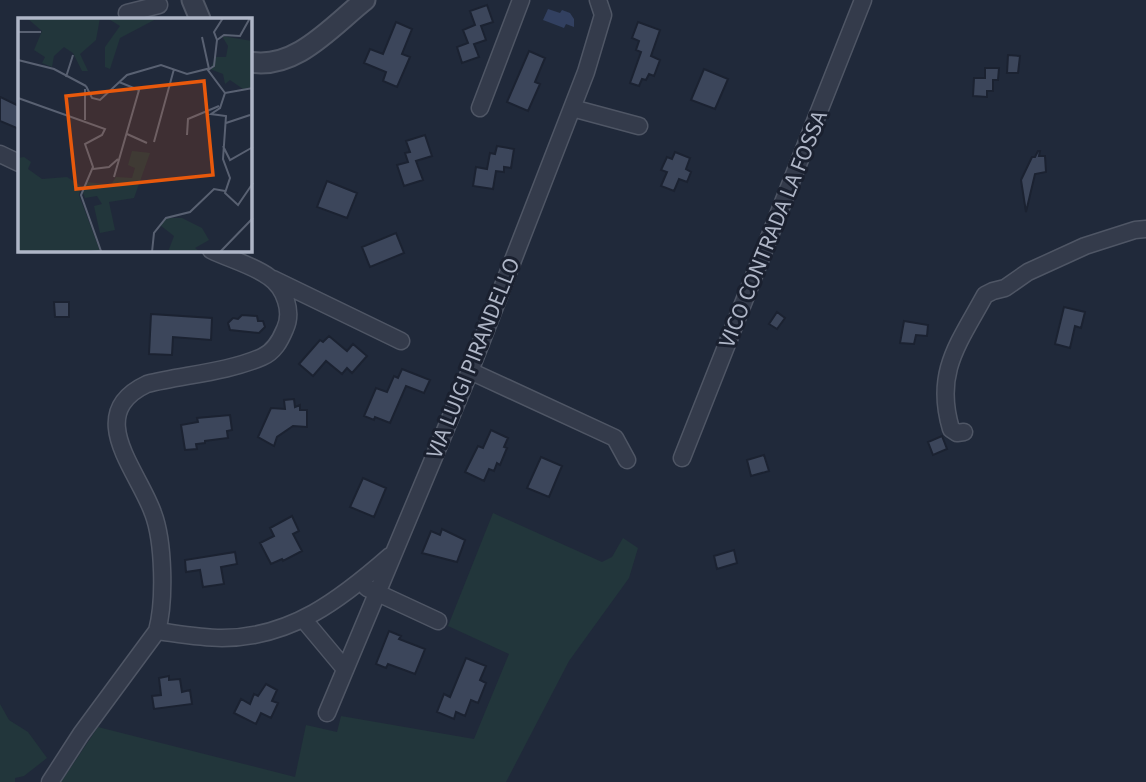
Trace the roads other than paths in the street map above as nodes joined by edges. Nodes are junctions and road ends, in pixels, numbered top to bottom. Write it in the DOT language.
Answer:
graph roads {
  1 [pos="192,0"];
  2 [pos="365,0"];
  3 [pos="521,0"];
  4 [pos="598,0"];
  5 [pos="863,0"];
  6 [pos="158,8"];
  7 [pos="127,13"];
  8 [pos="200,18"];
  9 [pos="252,62"];
  10 [pos="480,108"];
  11 [pos="572,108"];
  12 [pos="639,126"];
  13 [pos="0,154"];
  14 [pos="18,163"];
  15 [pos="1146,229"];
  16 [pos="215,252"];
  17 [pos="271,278"];
  18 [pos="401,341"];
  19 [pos="470,371"];
  20 [pos="964,432"];
  21 [pos="682,458"];
  22 [pos="627,460"];
  23 [pos="392,554"];
  24 [pos="359,583"];
  25 [pos="376,594"];
  26 [pos="304,620"];
  27 [pos="438,621"];
  28 [pos="157,631"];
  29 [pos="345,669"];
  30 [pos="327,713"];
  31 [pos="50,782"];
  1 -- 8 [label="street"];
  2 -- 9 [label="street"];
  3 -- 10 [label="street"];
  4 -- 11 [label="street, VIA LUIGI PIRANDELLO"];
  5 -- 21 [label="street, VICO CONTRADA LA FOSSA"];
  6 -- 7 [label="street"];
  11 -- 12 [label="street"];
  11 -- 19 [label="street, VIA LUIGI PIRANDELLO"];
  13 -- 14 [label="street"];
  15 -- 20 [label="street"];
  16 -- 17 [label="street"];
  17 -- 18 [label="street"];
  17 -- 28 [label="street"];
  19 -- 22 [label="street"];
  19 -- 23 [label="street, VIA LUIGI PIRANDELLO"];
  23 -- 24 [label="street"];
  23 -- 25 [label="street, VIA LUIGI PIRANDELLO"];
  24 -- 25 [label="street"];
  24 -- 26 [label="street"];
  25 -- 27 [label="street"];
  25 -- 29 [label="street, VIA LUIGI PIRANDELLO"];
  26 -- 28 [label="street"];
  26 -- 29 [label="street"];
  28 -- 31 [label="street"];
  29 -- 30 [label="street, VIA LUIGI PIRANDELLO"];
}
